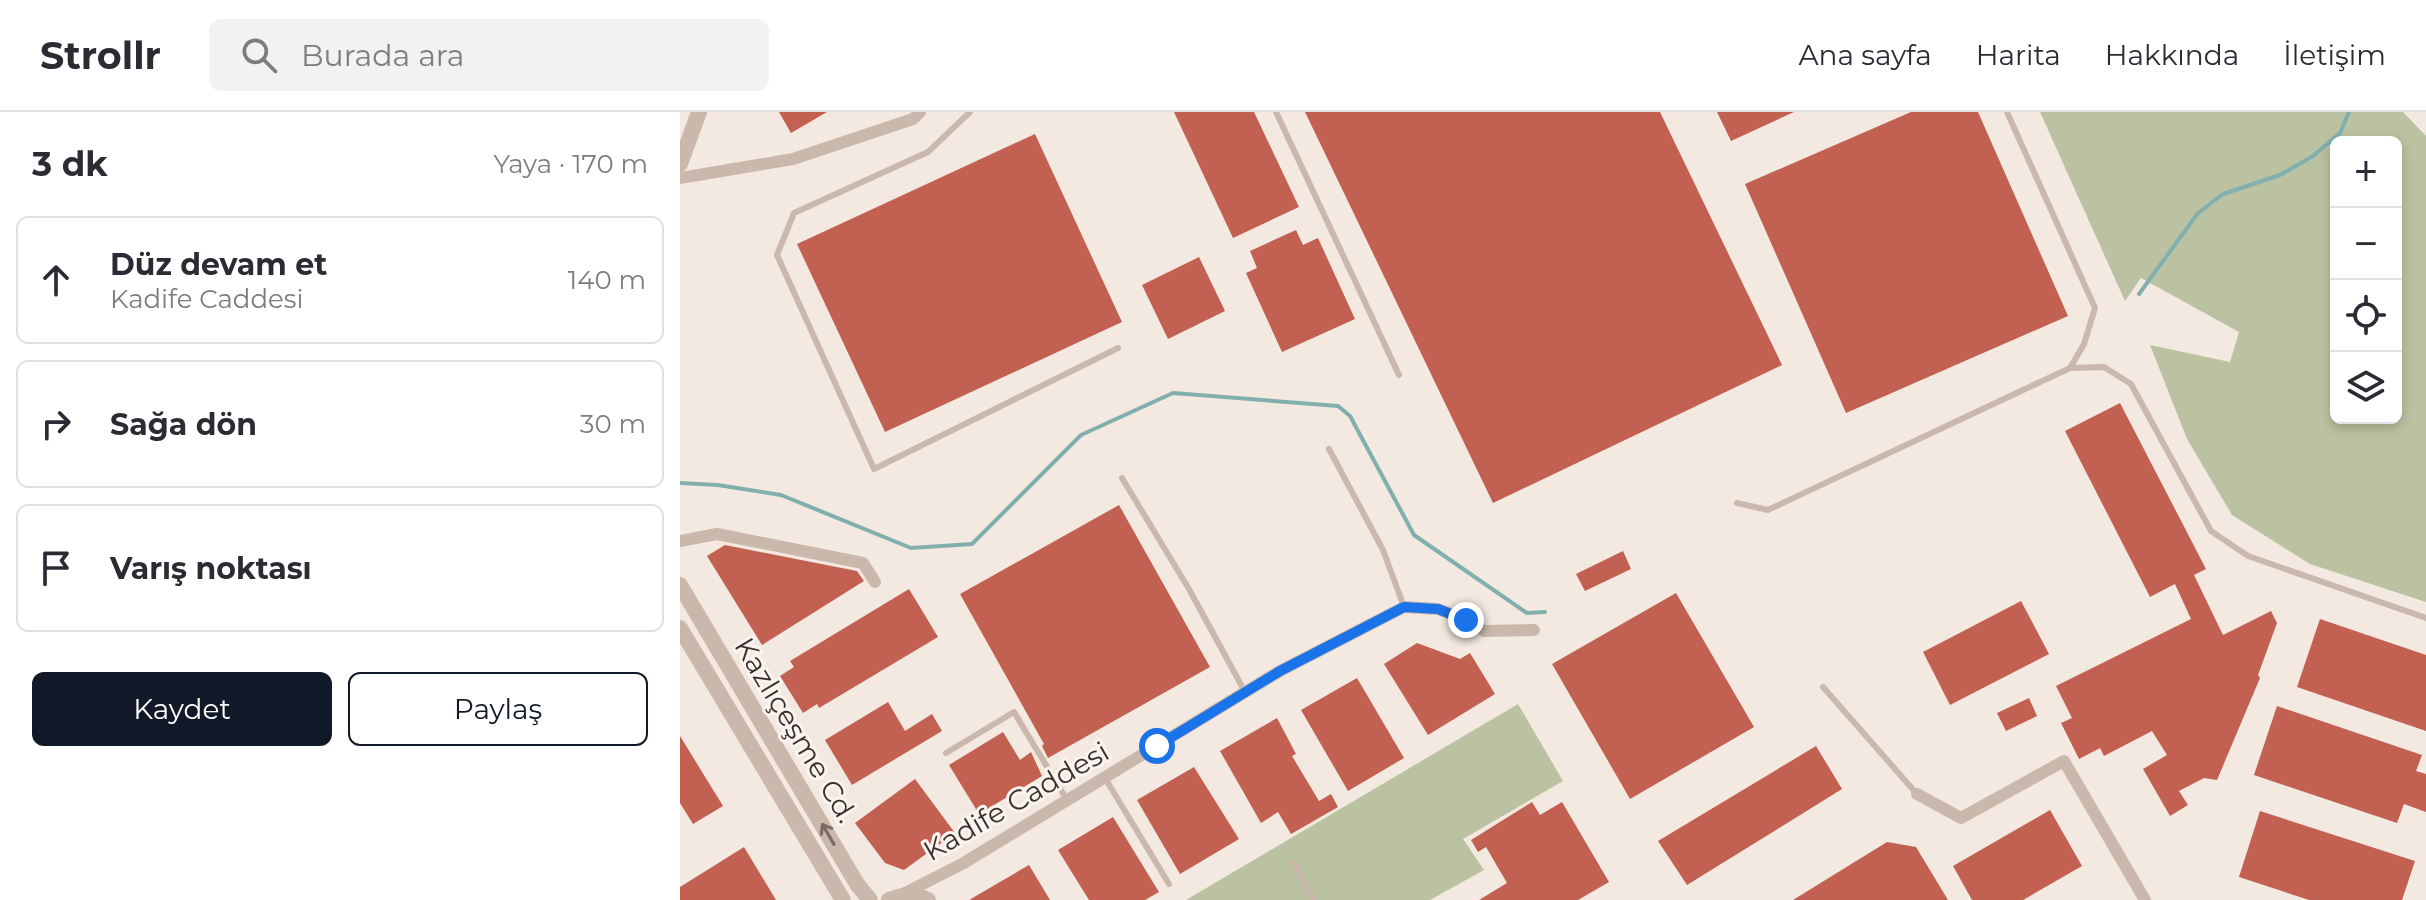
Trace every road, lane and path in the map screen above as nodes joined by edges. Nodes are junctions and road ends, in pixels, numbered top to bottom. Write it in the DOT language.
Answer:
graph roads {
  1 [pos="699,112"];
  2 [pos="920,112"];
  3 [pos="970,112"];
  4 [pos="1276,112"];
  5 [pos="2007,112"];
  6 [pos="680,164"];
  7 [pos="680,178"];
  8 [pos="1118,348"];
  9 [pos="2070,368"];
  10 [pos="1399,375"];
  11 [pos="1329,449"];
  12 [pos="1122,478"];
  13 [pos="1737,503"];
  14 [pos="680,541"];
  15 [pos="875,582"];
  16 [pos="680,585"];
  17 [pos="1404,607"];
  18 [pos="2426,618"];
  19 [pos="680,628"];
  20 [pos="1534,630"];
  21 [pos="1823,687"];
  22 [pos="1245,692"];
  23 [pos="946,753"];
  24 [pos="1105,778"];
  25 [pos="1917,794"];
  26 [pos="1067,800"];
  27 [pos="1293,862"];
  28 [pos="1169,884"];
  29 [pos="896,897"];
  30 [pos="843,900"];
  31 [pos="870,900"];
  32 [pos="928,900"];
  33 [pos="1314,900"];
  34 [pos="2145,900"];
  1 -- 6 [label="street"];
  2 -- 7 [label="street"];
  3 -- 8 [label="lane"];
  4 -- 10 [label="lane"];
  5 -- 9 [label="lane"];
  9 -- 13 [label="lane"];
  9 -- 18 [label="lane"];
  11 -- 17 [label="lane"];
  12 -- 22 [label="lane"];
  14 -- 15 [label="street"];
  31 -- 16 [label="street, Kazlıçeşme Cd., one-way"];
  17 -- 20 [label="street"];
  17 -- 22 [label="street, Kadife Caddesi"];
  19 -- 30 [label="street"];
  21 -- 25 [label="lane"];
  22 -- 24 [label="street, Kadife Caddesi"];
  23 -- 26 [label="lane"];
  24 -- 26 [label="street, Kadife Caddesi"];
  24 -- 28 [label="lane"];
  25 -- 34 [label="street"];
  26 -- 29 [label="street, Kadife Caddesi"];
  27 -- 33 [label="lane"];
  29 -- 32 [label="street"];
}
